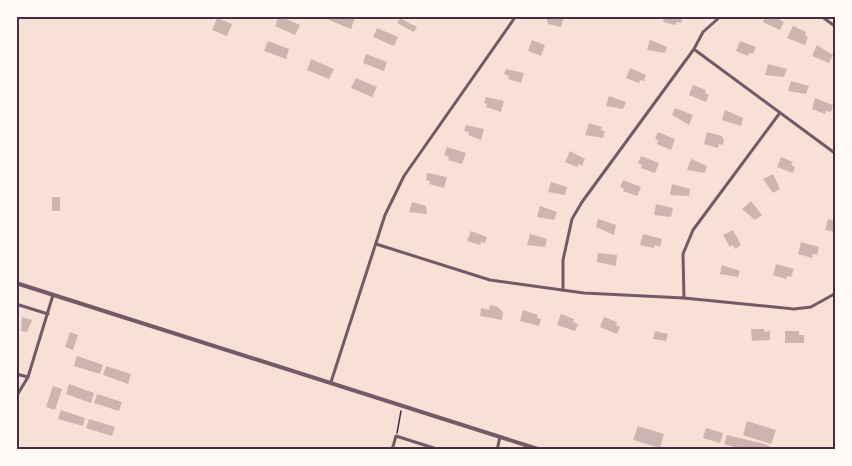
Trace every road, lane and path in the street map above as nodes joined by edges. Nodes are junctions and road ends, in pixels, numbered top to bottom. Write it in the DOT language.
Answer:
graph roads {
  1 [pos="516,16"];
  2 [pos="721,16"];
  3 [pos="821,16"];
  4 [pos="836,27"];
  5 [pos="694,49"];
  6 [pos="779,114"];
  7 [pos="836,154"];
  8 [pos="376,244"];
  9 [pos="16,283"];
  10 [pos="563,290"];
  11 [pos="836,294"];
  12 [pos="53,295"];
  13 [pos="684,298"];
  14 [pos="16,304"];
  15 [pos="48,314"];
  16 [pos="16,374"];
  17 [pos="28,377"];
  18 [pos="331,382"];
  19 [pos="16,397"];
  20 [pos="402,405"];
  21 [pos="396,436"];
  22 [pos="501,436"];
  23 [pos="392,450"];
  24 [pos="440,450"];
  25 [pos="497,450"];
  26 [pos="541,450"];
  1 -- 8 [label="street"];
  2 -- 5 [label="street"];
  3 -- 4 [label="street"];
  5 -- 6 [label="street"];
  5 -- 10 [label="street"];
  6 -- 7 [label="street"];
  6 -- 13 [label="street"];
  8 -- 10 [label="street"];
  8 -- 18 [label="street"];
  9 -- 12 [label="street"];
  10 -- 13 [label="street"];
  11 -- 13 [label="street"];
  12 -- 15 [label="street"];
  12 -- 18 [label="street"];
  14 -- 15 [label="street"];
  15 -- 17 [label="street"];
  16 -- 17 [label="street"];
  17 -- 19 [label="street"];
  18 -- 20 [label="street"];
  20 -- 21 [label="path"];
  20 -- 22 [label="street"];
  21 -- 23 [label="street"];
  21 -- 24 [label="street"];
  22 -- 25 [label="street"];
  22 -- 26 [label="street"];
}
